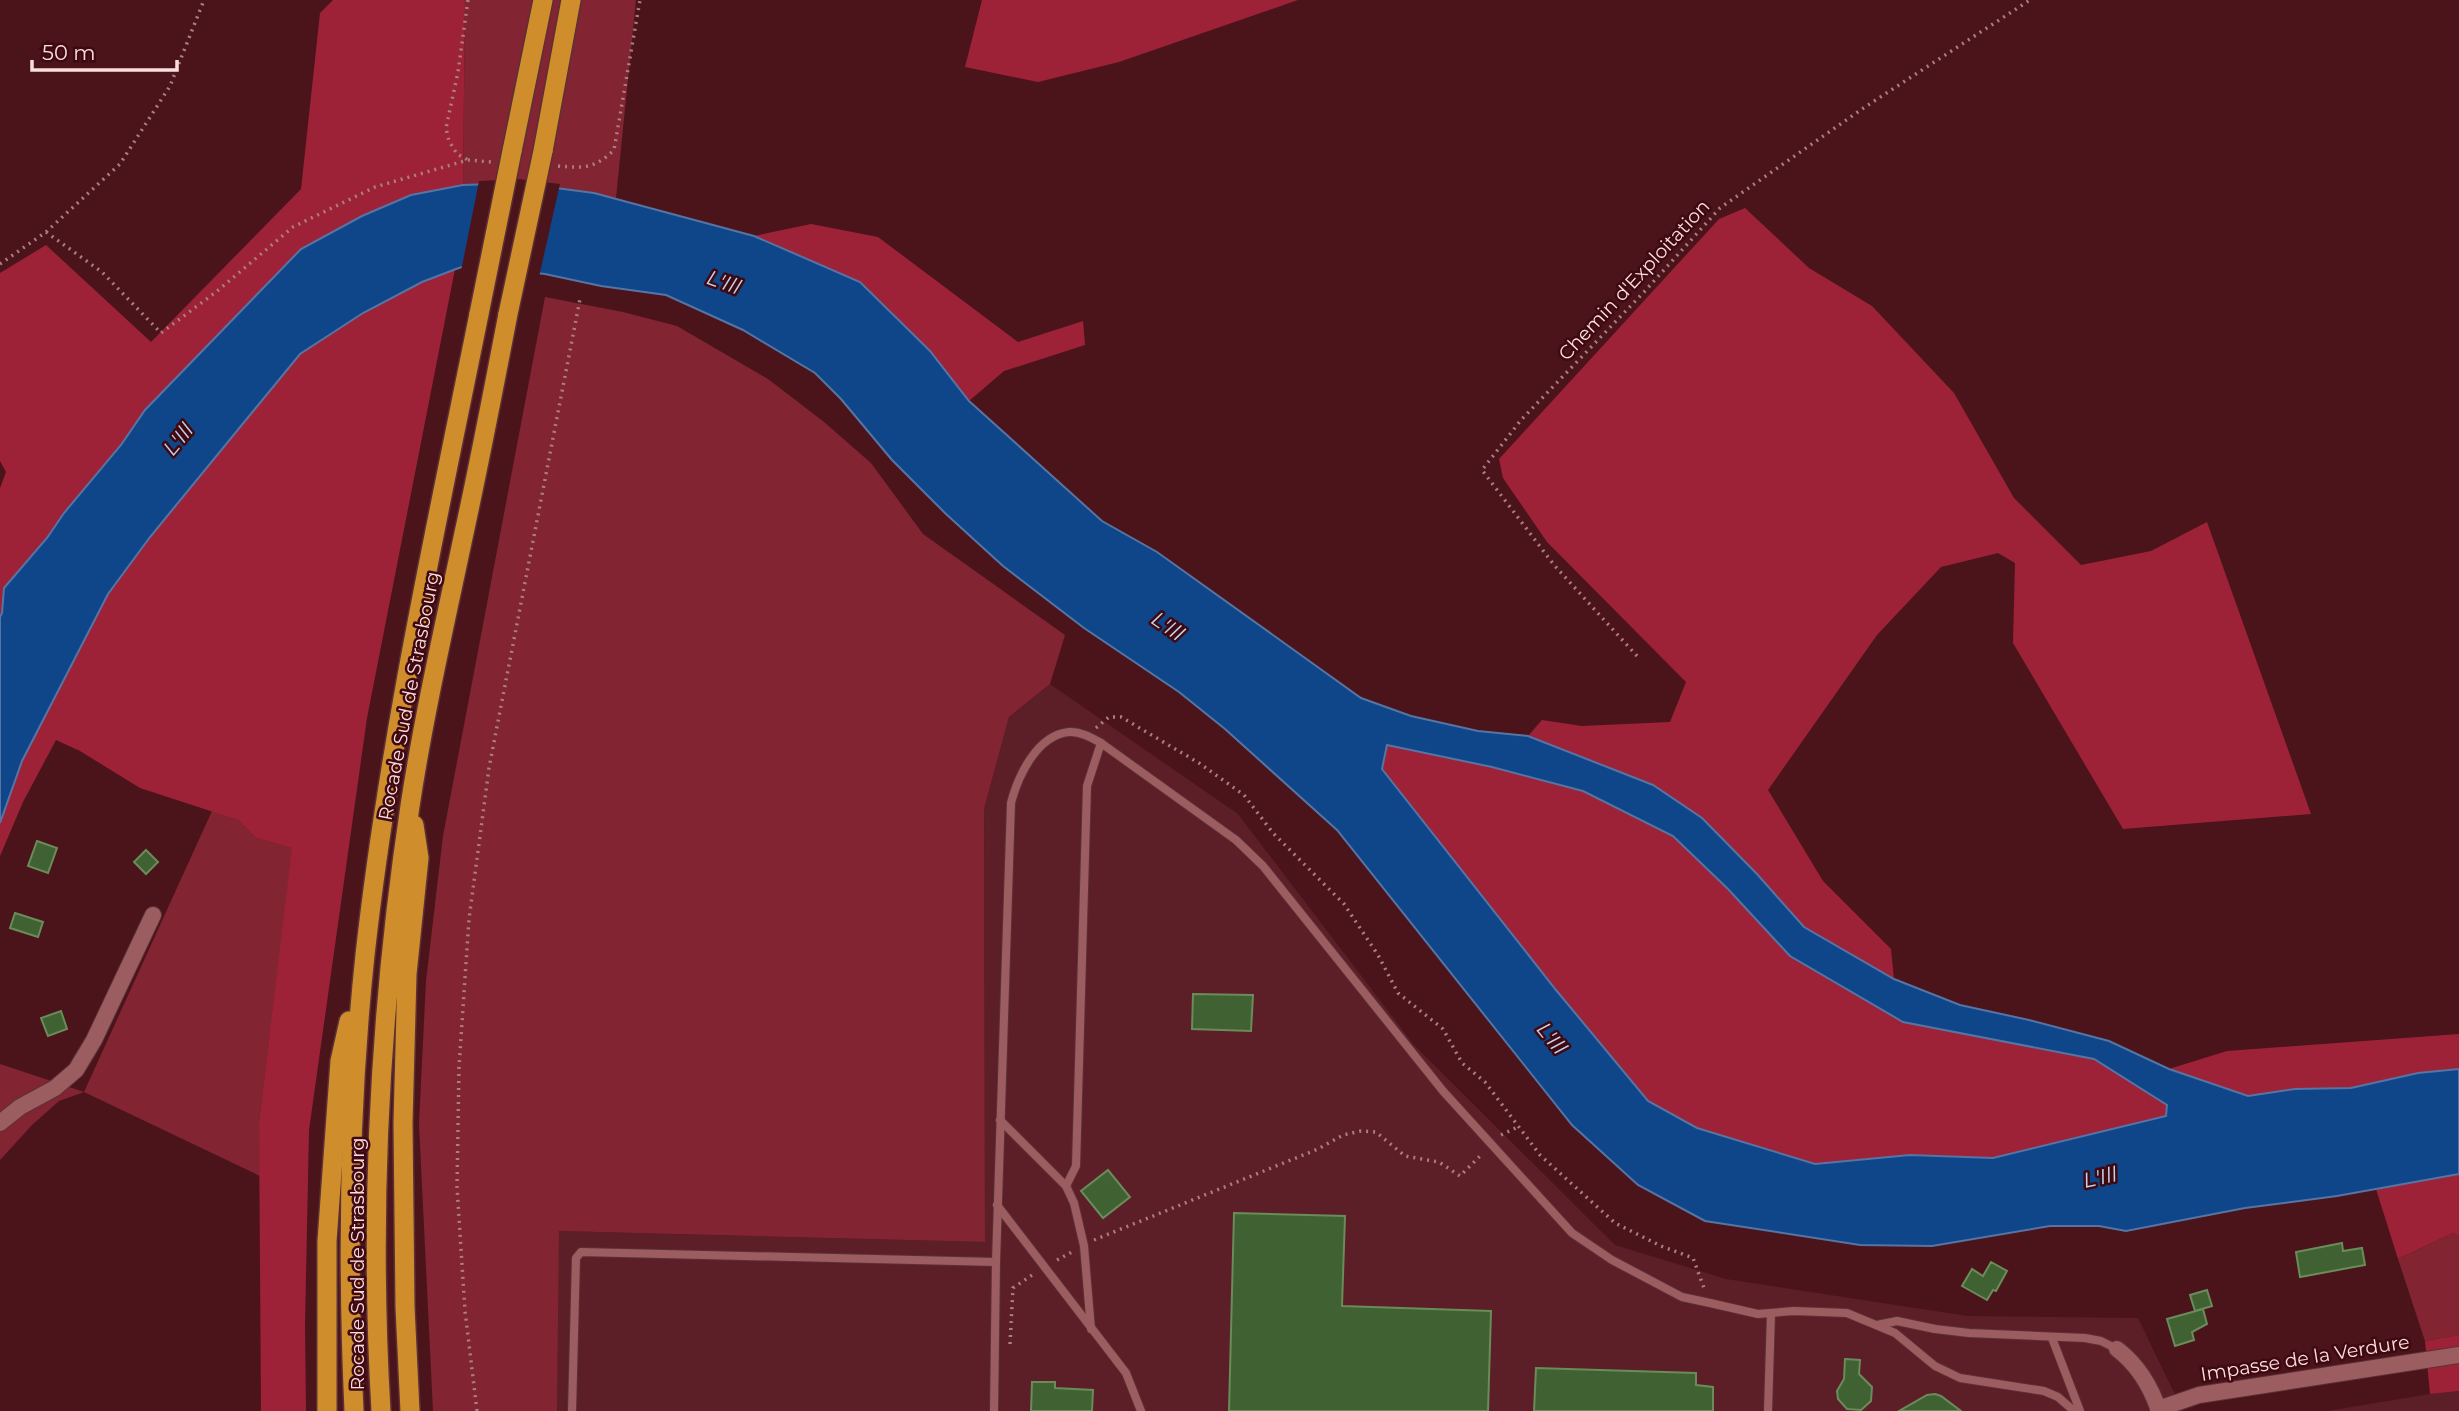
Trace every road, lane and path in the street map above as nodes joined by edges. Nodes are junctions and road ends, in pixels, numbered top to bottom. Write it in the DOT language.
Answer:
graph roads {
  1 [pos="204,0"];
  2 [pos="468,0"];
  3 [pos="543,0"];
  4 [pos="571,0"];
  5 [pos="639,0"];
  6 [pos="2030,0"];
  7 [pos="504,157"];
  8 [pos="546,158"];
  9 [pos="468,160"];
  10 [pos="46,232"];
  11 [pos="0,264"];
  12 [pos="580,299"];
  13 [pos="1637,656"];
  14 [pos="1086,735"];
  15 [pos="1101,743"];
  16 [pos="410,803"];
  17 [pos="153,915"];
  18 [pos="365,956"];
  19 [pos="1000,1120"];
  20 [pos="0,1123"];
  21 [pos="1518,1127"];
  22 [pos="1492,1145"];
  23 [pos="1066,1185"];
  24 [pos="998,1205"];
  25 [pos="1084,1245"];
  26 [pos="996,1262"];
  27 [pos="1044,1268"];
  28 [pos="1710,1303"];
  29 [pos="1771,1313"];
  30 [pos="1877,1325"];
  31 [pos="1091,1329"];
  32 [pos="2052,1338"];
  33 [pos="2118,1349"];
  34 [pos="2459,1355"];
  35 [pos="1010,1356"];
  36 [pos="2159,1410"];
  37 [pos="327,1411"];
  38 [pos="354,1411"];
  39 [pos="381,1411"];
  40 [pos="410,1411"];
  41 [pos="477,1411"];
  42 [pos="572,1411"];
  43 [pos="994,1411"];
  44 [pos="1141,1411"];
  45 [pos="1768,1411"];
  46 [pos="2074,1411"];
  47 [pos="2080,1411"];
  1 -- 10 [label="path"];
  2 -- 9 [label="path"];
  3 -- 7 [label="highway, Rocade Sud de Strasbourg"];
  4 -- 8 [label="highway, Rocade Sud de Strasbourg"];
  5 -- 8 [label="path"];
  6 -- 13 [label="path, Chemin d'Exploitation"];
  7 -- 9 [label="path"];
  7 -- 18 [label="highway, Rocade Sud de Strasbourg, bridge"];
  8 -- 16 [label="highway, Rocade Sud de Strasbourg, bridge"];
  9 -- 10 [label="path"];
  10 -- 11 [label="path"];
  12 -- 41 [label="path"];
  14 -- 15 [label="lane"];
  14 -- 19 [label="lane"];
  14 -- 21 [label="path"];
  15 -- 22 [label="lane"];
  15 -- 23 [label="lane"];
  16 -- 39 [label="highway, Rocade Sud de Strasbourg"];
  16 -- 40 [label="highway"];
  17 -- 20 [label="street"];
  18 -- 37 [label="highway"];
  18 -- 38 [label="highway, Rocade Sud de Strasbourg"];
  19 -- 23 [label="lane"];
  19 -- 24 [label="lane"];
  21 -- 22 [label="path"];
  21 -- 28 [label="path"];
  22 -- 25 [label="path"];
  22 -- 28 [label="lane"];
  23 -- 25 [label="lane"];
  24 -- 26 [label="lane"];
  24 -- 27 [label="lane"];
  25 -- 27 [label="path"];
  25 -- 31 [label="lane"];
  26 -- 42 [label="lane"];
  26 -- 43 [label="lane"];
  27 -- 31 [label="lane"];
  27 -- 35 [label="path"];
  28 -- 29 [label="lane"];
  29 -- 30 [label="lane"];
  29 -- 45 [label="lane"];
  30 -- 32 [label="lane"];
  30 -- 46 [label="lane"];
  31 -- 44 [label="lane"];
  32 -- 33 [label="lane"];
  32 -- 47 [label="lane"];
  33 -- 36 [label="street"];
  34 -- 36 [label="street, Impasse de la Verdure"];
}
